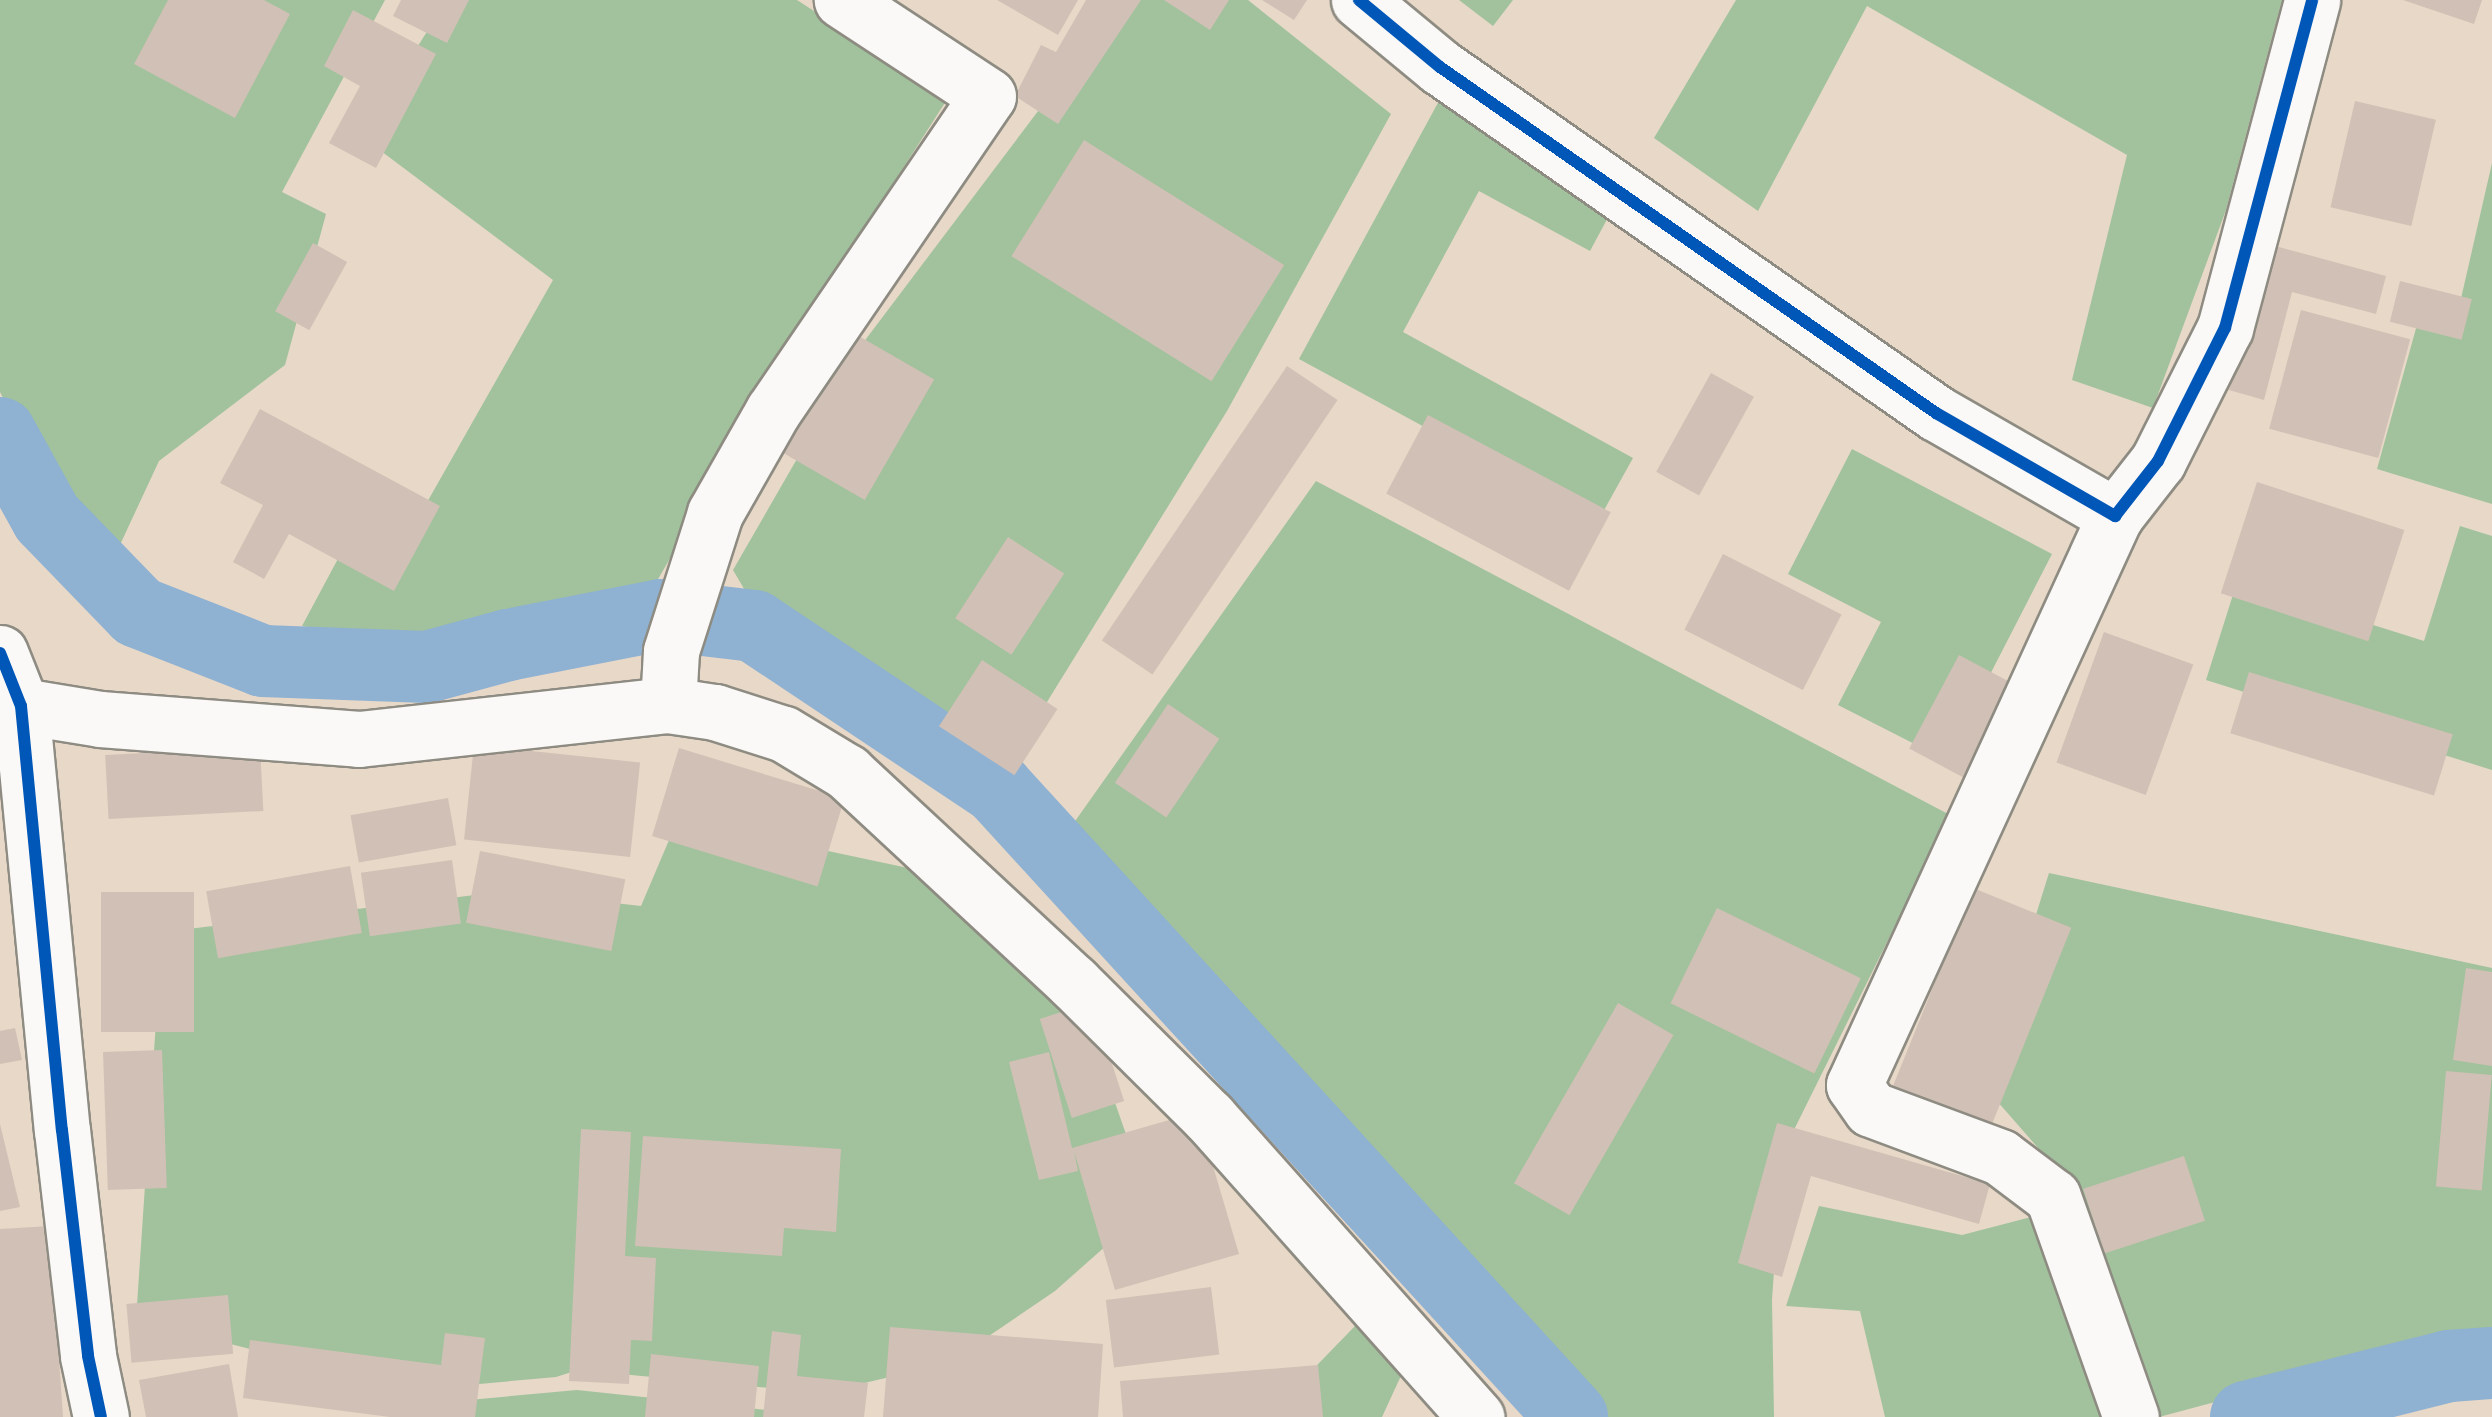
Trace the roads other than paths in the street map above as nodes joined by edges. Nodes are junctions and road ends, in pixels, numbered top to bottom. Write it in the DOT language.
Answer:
graph roads {
  1 [pos="842,0"];
  2 [pos="1360,0"];
  3 [pos="2312,0"];
  4 [pos="2115,516"];
  5 [pos="0,653"];
  6 [pos="668,705"];
  7 [pos="21,706"];
  8 [pos="1447,1406"];
  9 [pos="102,1417"];
  10 [pos="2131,1417"];
  1 -- 6 [label="street"];
  2 -- 4 [label="street"];
  3 -- 4 [label="street"];
  4 -- 10 [label="street"];
  5 -- 7 [label="street"];
  6 -- 7 [label="street"];
  6 -- 8 [label="street"];
  7 -- 9 [label="street"];
}
